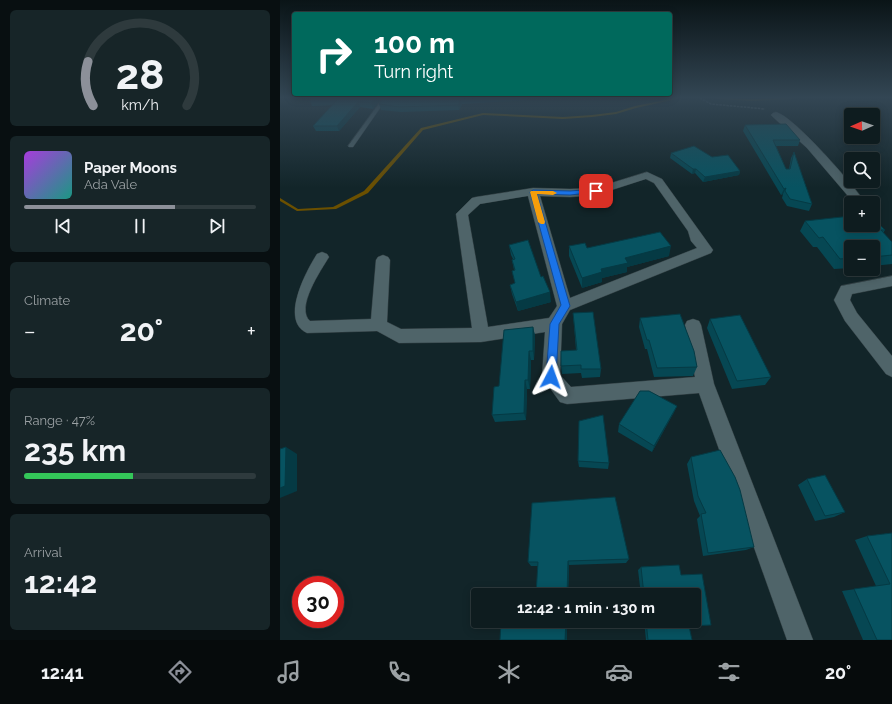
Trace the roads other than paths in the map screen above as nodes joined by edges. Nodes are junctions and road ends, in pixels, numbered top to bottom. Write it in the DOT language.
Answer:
graph roads {
  1 [pos="364,128"];
  2 [pos="793,128"];
  3 [pos="351,146"];
  4 [pos="533,192"];
  5 [pos="855,196"];
  6 [pos="322,257"];
  7 [pos="383,260"];
  8 [pos="892,281"];
  9 [pos="565,306"];
  10 [pos="554,324"];
  11 [pos="379,325"];
  12 [pos="693,325"];
  13 [pos="481,336"];
  14 [pos="892,369"];
  15 [pos="706,384"];
  16 [pos="800,640"];
  1 -- 3 [label="lane"];
  2 -- 5 [label="street"];
  4 -- 9 [label="street"];
  4 -- 9 [label="street"];
  4 -- 13 [label="street"];
  6 -- 11 [label="street"];
  7 -- 11 [label="street"];
  8 -- 14 [label="street"];
  9 -- 10 [label="street"];
  10 -- 13 [label="street"];
  10 -- 15 [label="street"];
  11 -- 13 [label="street"];
  12 -- 15 [label="street"];
  15 -- 16 [label="street"];
}
